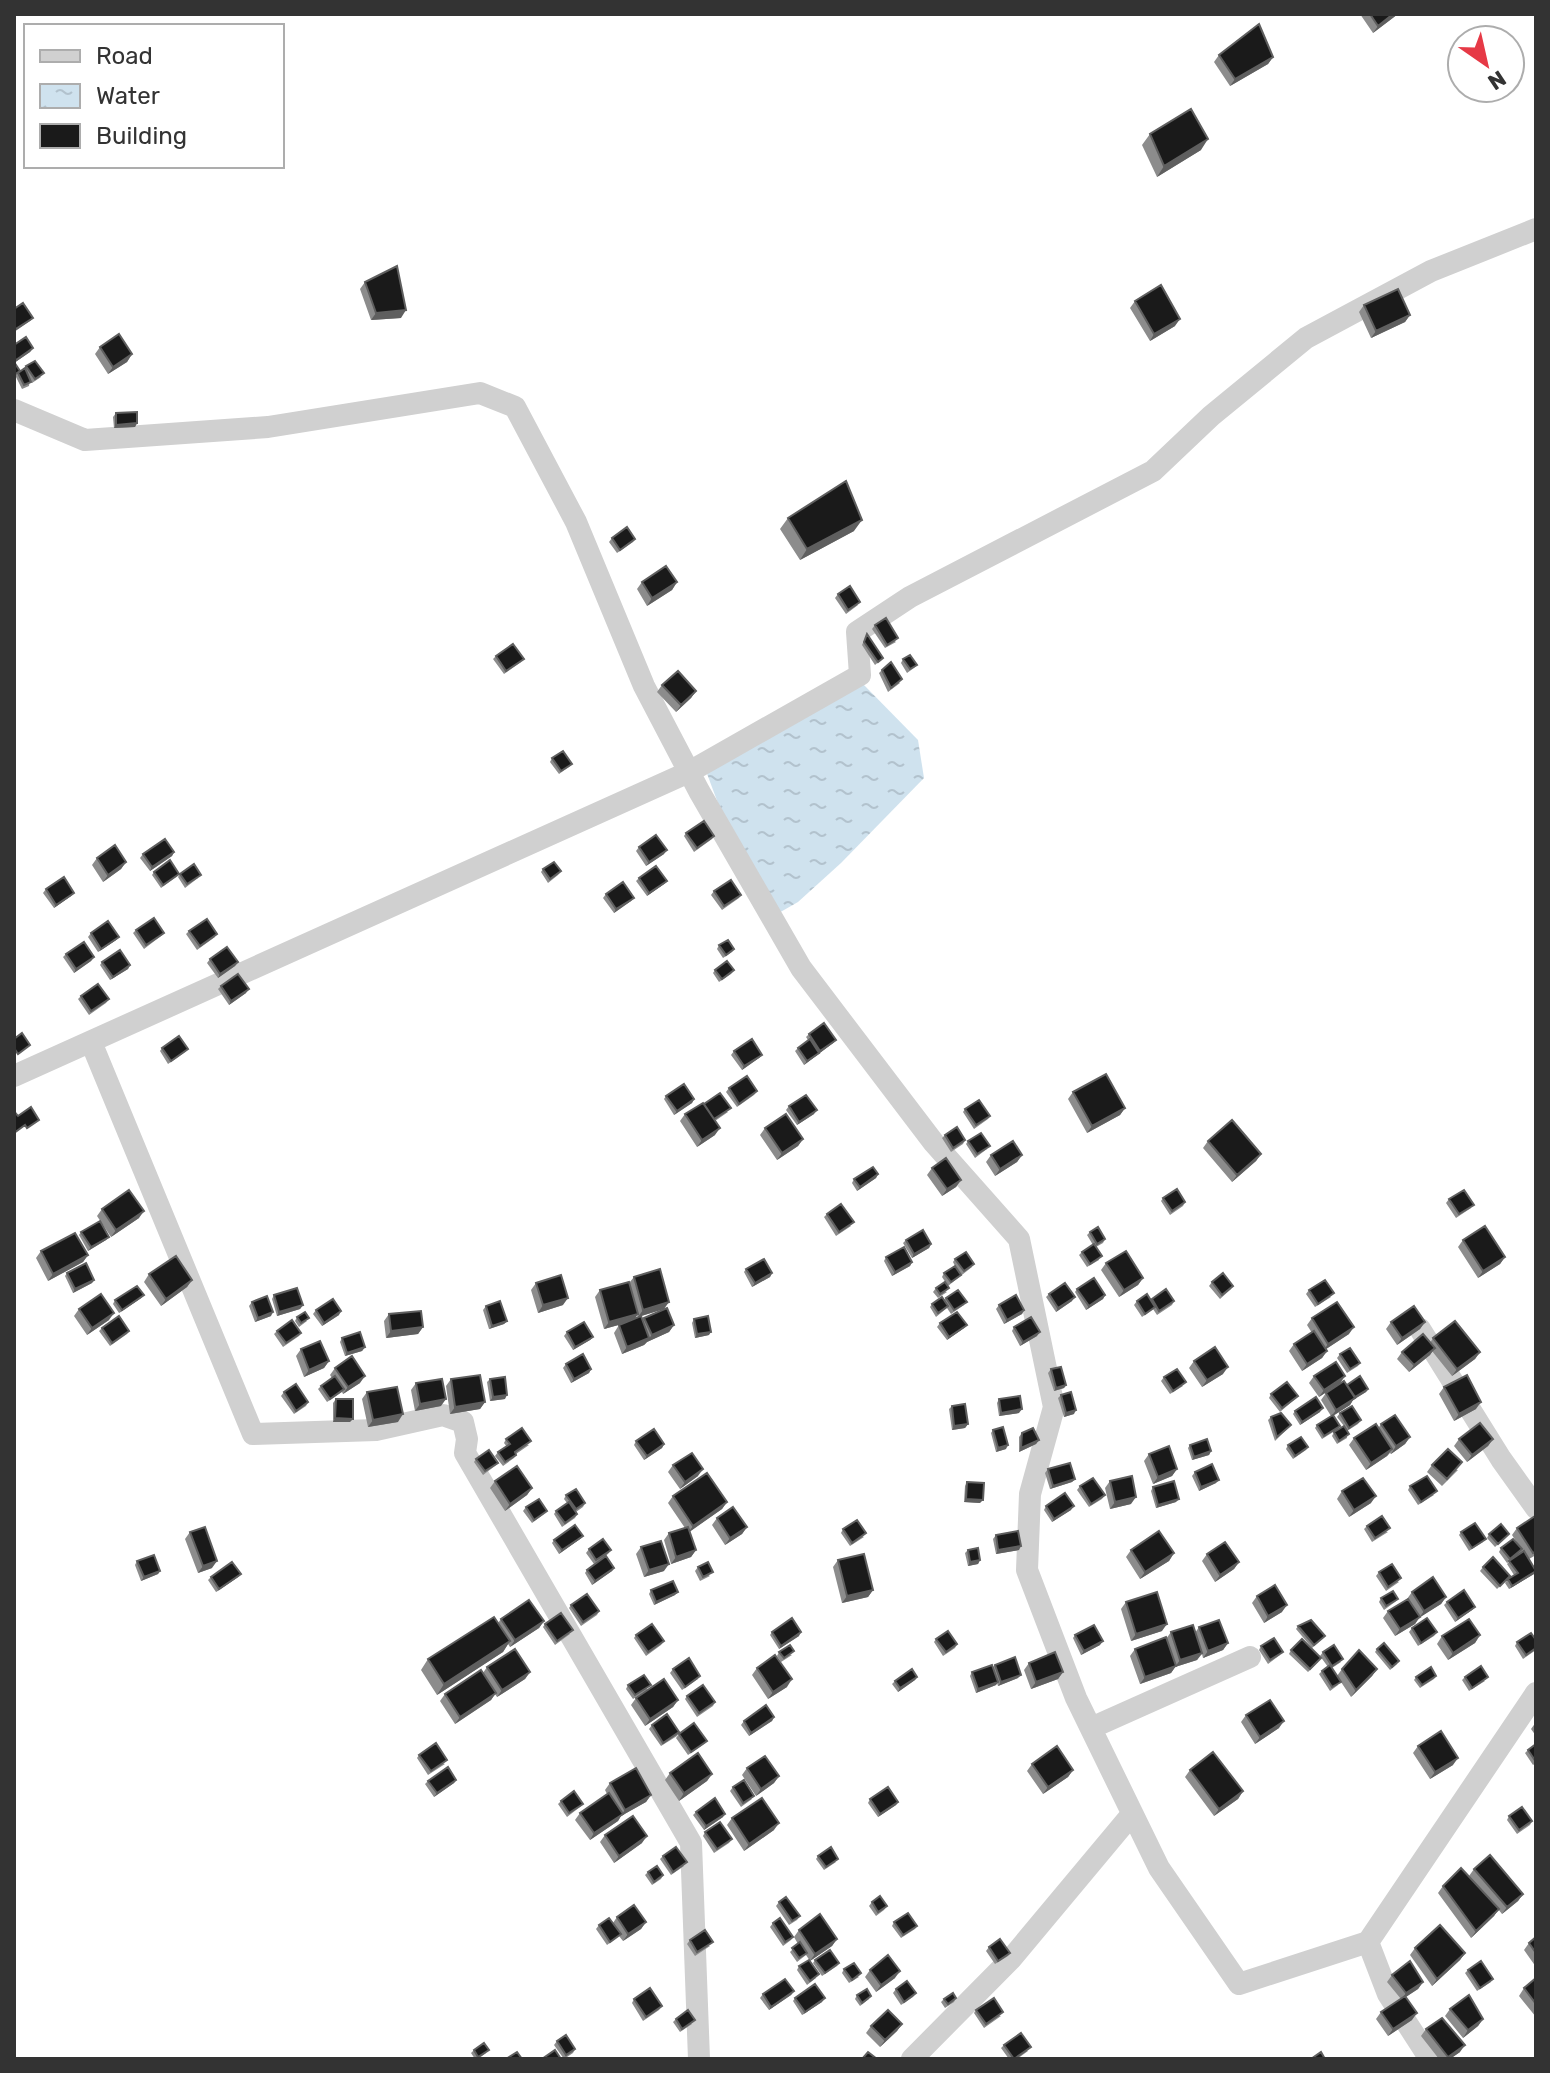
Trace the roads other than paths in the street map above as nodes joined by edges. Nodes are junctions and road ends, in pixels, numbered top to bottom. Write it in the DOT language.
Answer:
graph roads {
  1 [pos="1536,229"];
  2 [pos="14,410"];
  3 [pos="689,772"];
  4 [pos="91,1042"];
  5 [pos="14,1076"];
  6 [pos="1420,1329"];
  7 [pos="1536,1508"];
  8 [pos="1250,1657"];
  9 [pos="1536,1693"];
  10 [pos="1091,1728"];
  11 [pos="1132,1814"];
  12 [pos="1368,1942"];
  13 [pos="699,2059"];
  14 [pos="912,2059"];
  15 [pos="1430,2059"];
  1 -- 3 [label="street"];
  2 -- 3 [label="street"];
  3 -- 4 [label="street"];
  3 -- 10 [label="street"];
  4 -- 5 [label="street"];
  4 -- 13 [label="street"];
  6 -- 7 [label="street"];
  8 -- 10 [label="street"];
  9 -- 12 [label="street"];
  10 -- 11 [label="street"];
  11 -- 12 [label="street"];
  11 -- 14 [label="street"];
  12 -- 15 [label="street"];
}
